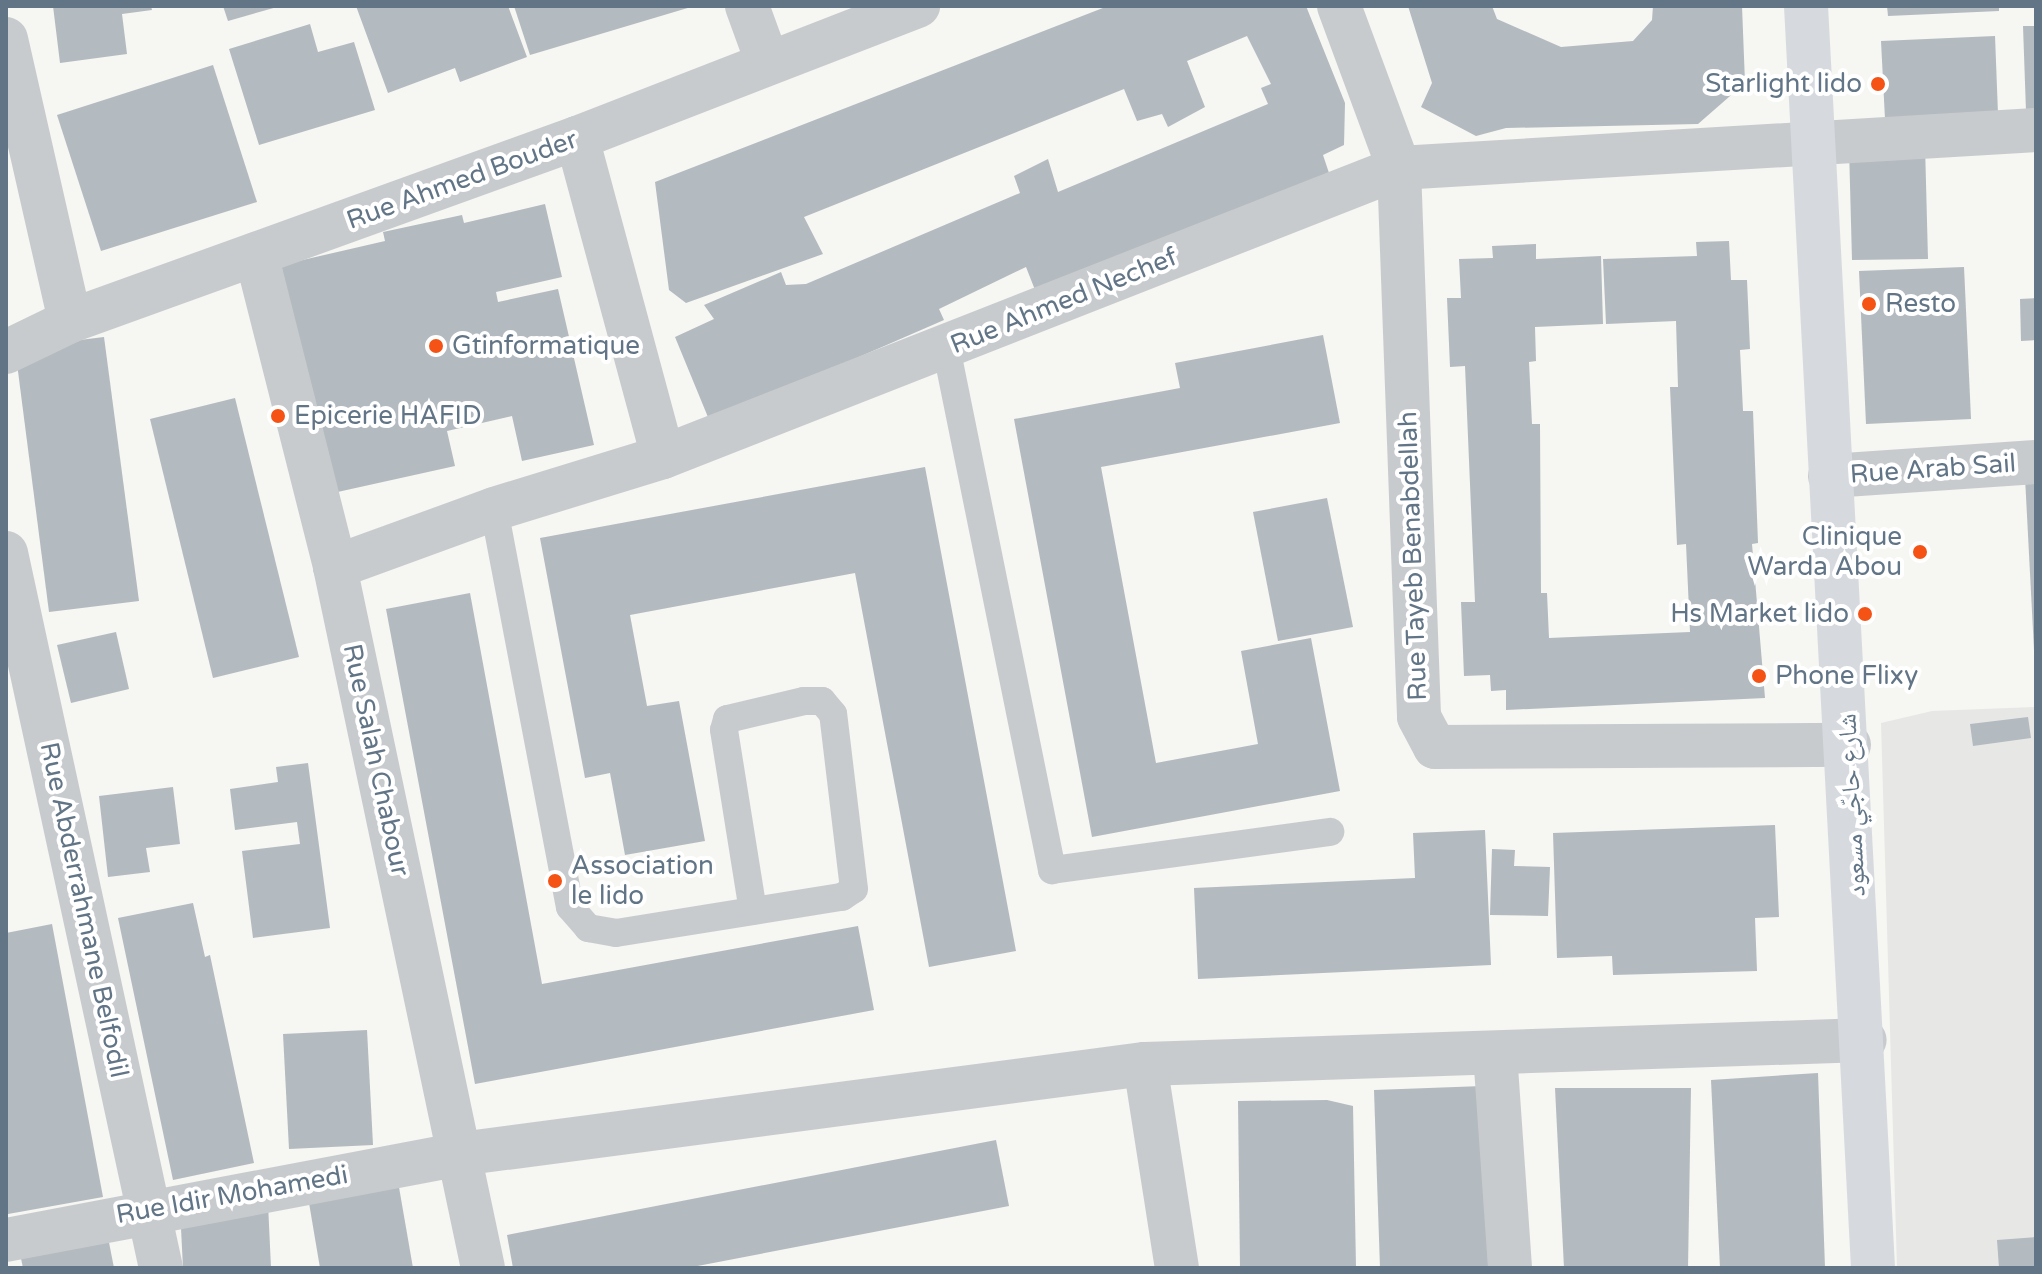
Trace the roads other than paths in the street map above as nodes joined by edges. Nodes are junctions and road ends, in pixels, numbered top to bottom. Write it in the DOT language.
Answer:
graph roads {
  1 [pos="747,6"];
  2 [pos="918,6"];
  3 [pos="1339,6"];
  4 [pos="1806,6"];
  5 [pos="6,39"];
  6 [pos="767,61"];
  7 [pos="2036,130"];
  8 [pos="577,138"];
  9 [pos="1815,141"];
  10 [pos="1399,168"];
  11 [pos="256,254"];
  12 [pos="70,321"];
  13 [pos="946,347"];
  14 [pos="6,352"];
  15 [pos="663,457"];
  16 [pos="2036,462"];
  17 [pos="1830,476"];
  18 [pos="494,509"];
  19 [pos="6,553"];
  20 [pos="335,567"];
  21 [pos="1849,745"];
  22 [pos="1330,832"];
  23 [pos="753,911"];
  24 [pos="1865,1040"];
  25 [pos="1495,1053"];
  26 [pos="1145,1064"];
  27 [pos="460,1154"];
  28 [pos="149,1209"];
  29 [pos="6,1240"];
  30 [pos="161,1268"];
  31 [pos="483,1268"];
  32 [pos="1177,1268"];
  33 [pos="1510,1268"];
  34 [pos="1873,1268"];
  1 -- 6 [label="street"];
  2 -- 6 [label="street, Rue Ahmed Bouder"];
  3 -- 10 [label="street, Rue Tayeb Benabdellah"];
  4 -- 9 [label="main road, شارع حاجّي مسعود"];
  5 -- 12 [label="street"];
  6 -- 8 [label="street, Rue Ahmed Bouder"];
  7 -- 9 [label="street, Rue Ahmed Nechef"];
  8 -- 11 [label="street, Rue Ahmed Bouder"];
  8 -- 15 [label="street"];
  9 -- 10 [label="street, Rue Ahmed Nechef"];
  9 -- 17 [label="main road, شارع حاجّي مسعود"];
  10 -- 13 [label="street, Rue Ahmed Nechef"];
  10 -- 21 [label="street, Rue Tayeb Benabdellah"];
  11 -- 12 [label="street, Rue Ahmed Bouder"];
  11 -- 20 [label="street, Rue Salah Chabour"];
  12 -- 14 [label="street, Rue Ahmed Bouder"];
  13 -- 15 [label="street, Rue Ahmed Nechef"];
  13 -- 22 [label="lane"];
  15 -- 18 [label="street, Rue Ahmed Nechef"];
  16 -- 17 [label="street, Rue Arab Sail"];
  17 -- 21 [label="main road, شارع حاجّي مسعود"];
  18 -- 20 [label="street, Rue Ahmed Nechef"];
  18 -- 23 [label="lane"];
  19 -- 28 [label="street, Rue Abderrahmane Belfodil"];
  20 -- 27 [label="street, Rue Salah Chabour"];
  21 -- 24 [label="main road, شارع حاجّي مسعود"];
  23 -- 23 [label="lane"];
  24 -- 25 [label="street, Rue Idir Mohamedi"];
  24 -- 34 [label="main road, شارع حاجّي مسعود"];
  25 -- 26 [label="street, Rue Idir Mohamedi"];
  25 -- 33 [label="street"];
  26 -- 27 [label="street, Rue Idir Mohamedi"];
  26 -- 32 [label="street"];
  27 -- 28 [label="street, Rue Idir Mohamedi"];
  27 -- 31 [label="street, Rue Salah Chabour"];
  28 -- 29 [label="street, Rue Idir Mohamedi"];
  28 -- 30 [label="street, Rue Abderrahmane Belfodil"];
}
